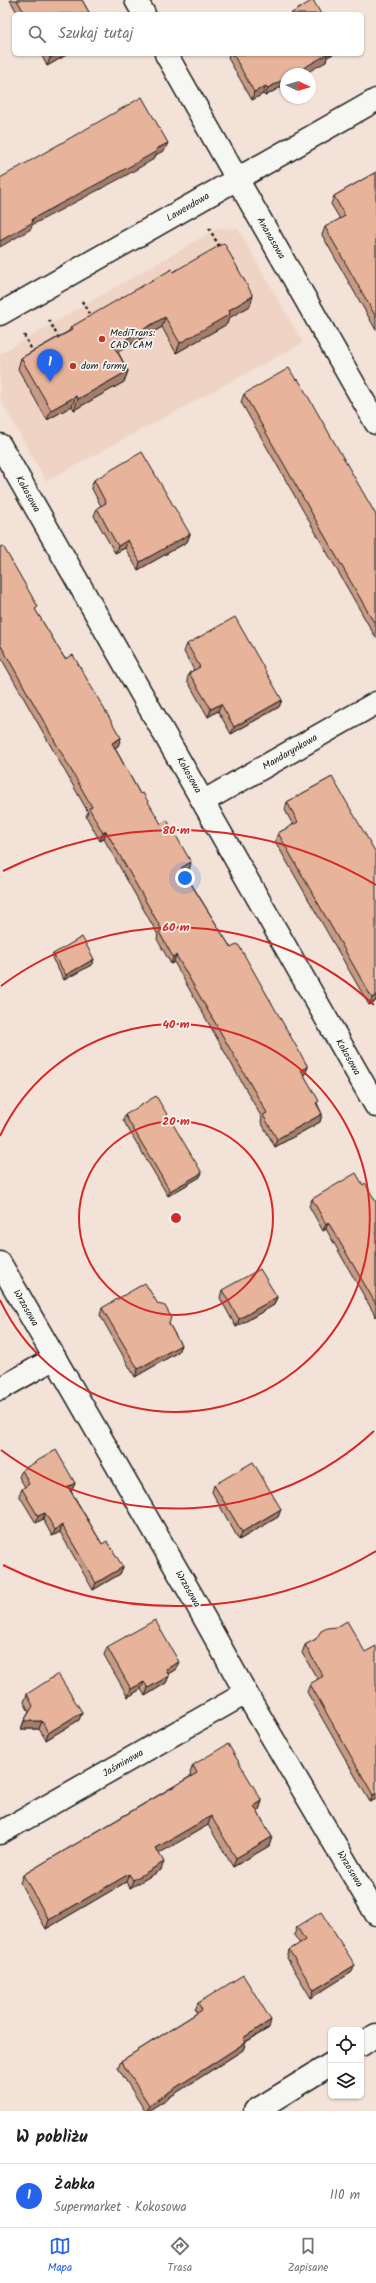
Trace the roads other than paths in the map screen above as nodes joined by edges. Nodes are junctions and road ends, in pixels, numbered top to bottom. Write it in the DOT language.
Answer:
graph roads {
  1 [pos="136,0"];
  2 [pos="143,12"];
  3 [pos="167,56"];
  4 [pos="376,100"];
  5 [pos="238,179"];
  6 [pos="0,314"];
  7 [pos="376,423"];
  8 [pos="0,445"];
  9 [pos="376,703"];
  10 [pos="204,801"];
  11 [pos="376,1106"];
  12 [pos="0,1263"];
  13 [pos="56,1358"];
  14 [pos="0,1389"];
  15 [pos="246,1693"];
  16 [pos="0,1833"];
  17 [pos="376,1914"];
  18 [pos="376,2035"];
  19 [pos="364,2042"];
  20 [pos="328,2066"];
  21 [pos="255,2111"];
  1 -- 2 [label="street"];
  3 -- 5 [label="street, Ananasowa"];
  4 -- 5 [label="street, Lawendowa"];
  5 -- 6 [label="street, Lawendowa"];
  5 -- 7 [label="street, Ananasowa"];
  8 -- 10 [label="street, Kokosowa"];
  9 -- 10 [label="street, Mandarynkowa"];
  10 -- 11 [label="street, Kokosowa"];
  12 -- 13 [label="street, Wrzosowa"];
  13 -- 14 [label="street"];
  13 -- 15 [label="street, Wrzosowa"];
  15 -- 16 [label="street, Jaśminowa"];
  15 -- 17 [label="street, Wrzosowa"];
  18 -- 19 [label="street"];
  20 -- 21 [label="street"];
}
